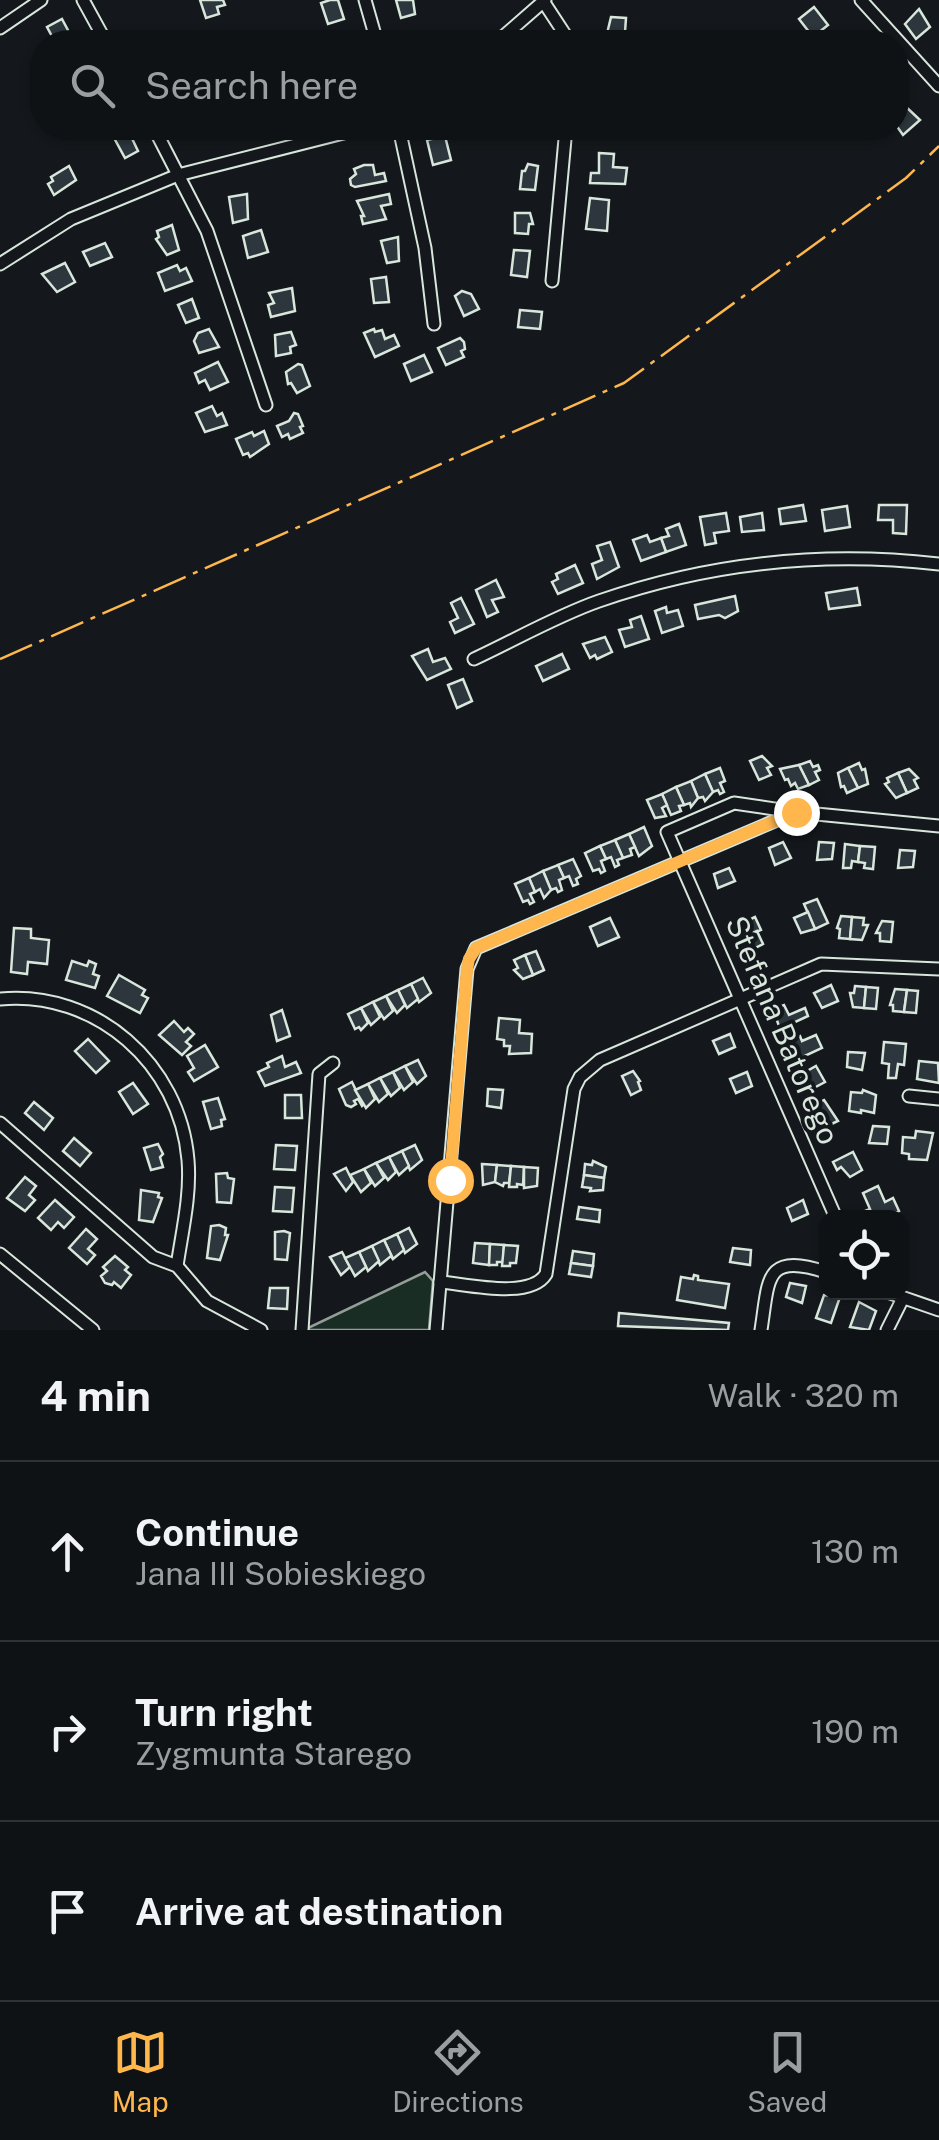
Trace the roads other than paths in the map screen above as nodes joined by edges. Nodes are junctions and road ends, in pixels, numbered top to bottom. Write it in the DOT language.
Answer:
graph roads {
  1 [pos="40,0"];
  2 [pos="83,0"];
  3 [pos="365,0"];
  4 [pos="861,0"];
  5 [pos="544,1"];
  6 [pos="0,28"];
  7 [pos="99,30"];
  8 [pos="374,30"];
  9 [pos="511,30"];
  10 [pos="562,30"];
  11 [pos="888,30"];
  12 [pos="909,53"];
  13 [pos="939,86"];
  14 [pos="160,140"];
  15 [pos="316,140"];
  16 [pos="402,140"];
  17 [pos="565,140"];
  18 [pos="178,175"];
  19 [pos="0,264"];
  20 [pos="552,281"];
  21 [pos="434,324"];
  22 [pos="266,404"];
  23 [pos="939,564"];
  24 [pos="474,659"];
  25 [pos="796,812"];
  26 [pos="939,826"];
  27 [pos="682,862"];
  28 [pos="939,969"];
  29 [pos="742,997"];
  30 [pos="0,1000"];
  31 [pos="333,1063"];
  32 [pos="909,1096"];
  33 [pos="939,1099"];
  34 [pos="0,1123"];
  35 [pos="833,1210"];
  36 [pos="0,1254"];
  37 [pos="177,1266"];
  38 [pos="819,1270"];
  39 [pos="440,1282"];
  40 [pos="902,1300"];
  41 [pos="909,1300"];
  42 [pos="939,1310"];
  43 [pos="92,1330"];
  44 [pos="261,1330"];
  45 [pos="302,1330"];
  46 [pos="436,1330"];
  47 [pos="762,1330"];
  48 [pos="888,1330"];
  1 -- 6 [label="street"];
  2 -- 7 [label="street"];
  3 -- 8 [label="street"];
  4 -- 11 [label="street"];
  5 -- 9 [label="street"];
  5 -- 10 [label="street"];
  12 -- 13 [label="street"];
  14 -- 18 [label="street"];
  15 -- 18 [label="street"];
  16 -- 21 [label="street"];
  17 -- 20 [label="street"];
  18 -- 19 [label="street"];
  18 -- 22 [label="street"];
  23 -- 24 [label="street"];
  25 -- 26 [label="street"];
  25 -- 27 [label="street"];
  25 -- 27 [label="street"];
  27 -- 29 [label="street, Stefana Batorego"];
  27 -- 39 [label="street"];
  28 -- 29 [label="street"];
  29 -- 35 [label="street, Stefana Batorego"];
  29 -- 39 [label="street"];
  30 -- 37 [label="street"];
  31 -- 45 [label="street"];
  32 -- 33 [label="street"];
  34 -- 37 [label="street"];
  36 -- 43 [label="street"];
  37 -- 44 [label="street"];
  38 -- 47 [label="street"];
  39 -- 46 [label="street"];
  40 -- 48 [label="street"];
  41 -- 42 [label="street"];
}
